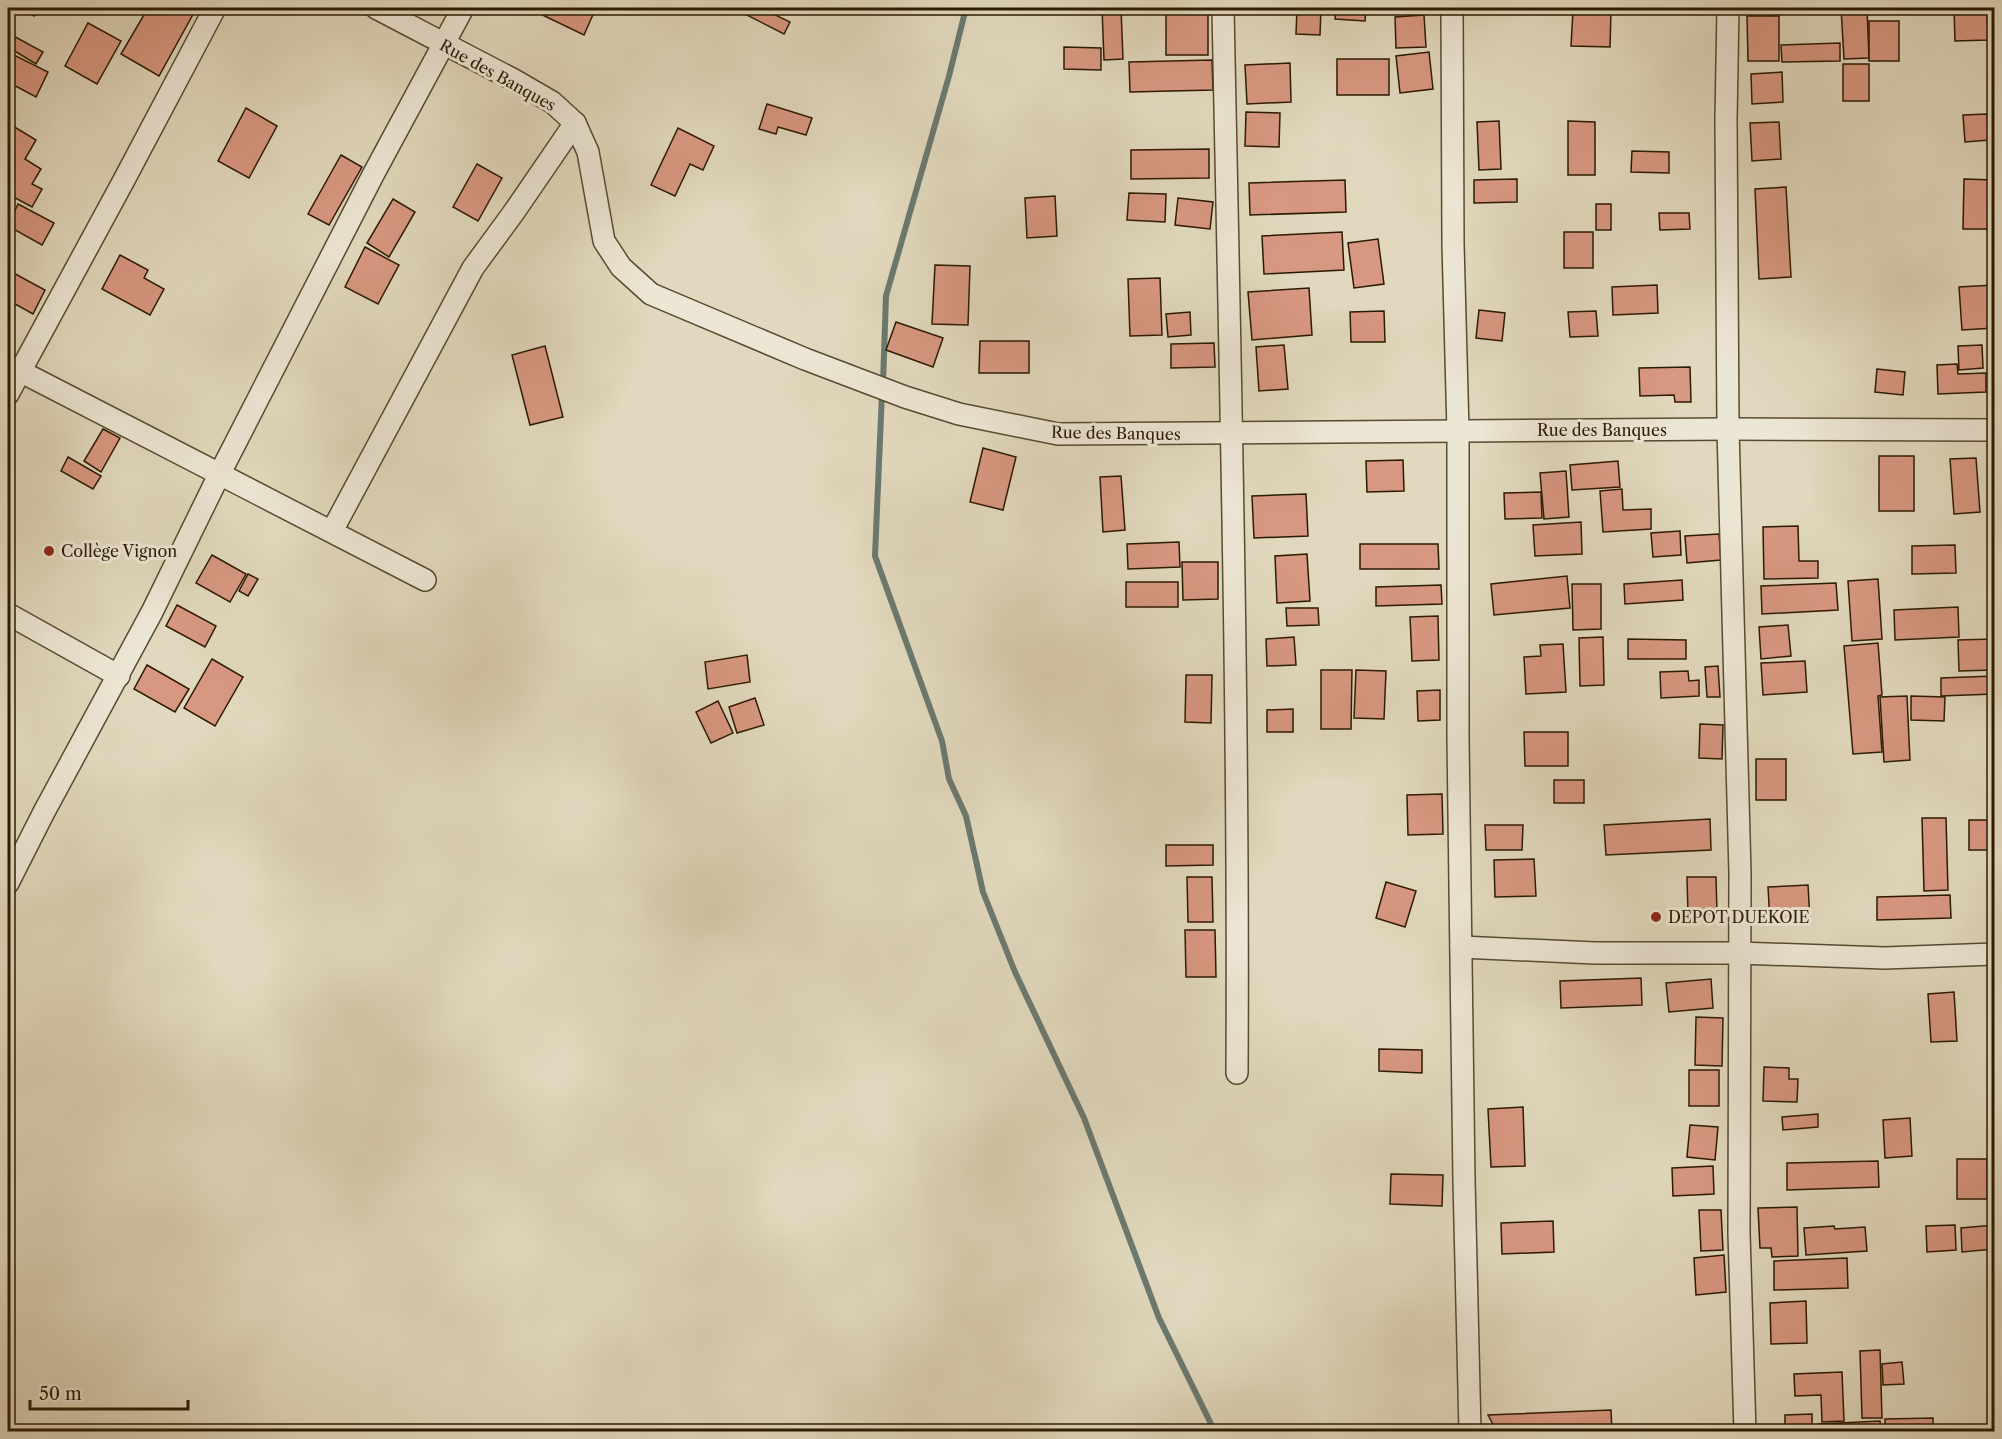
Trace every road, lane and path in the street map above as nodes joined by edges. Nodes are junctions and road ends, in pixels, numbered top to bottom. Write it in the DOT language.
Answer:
graph roads {
  1 [pos="215,8"];
  2 [pos="376,8"];
  3 [pos="463,8"];
  4 [pos="1223,8"];
  5 [pos="1452,8"];
  6 [pos="1728,8"];
  7 [pos="442,44"];
  8 [pos="575,123"];
  9 [pos="14,369"];
  10 [pos="8,393"];
  11 [pos="1728,429"];
  12 [pos="1995,430"];
  13 [pos="1458,431"];
  14 [pos="1232,433"];
  15 [pos="219,475"];
  16 [pos="332,531"];
  17 [pos="425,580"];
  18 [pos="8,614"];
  19 [pos="119,676"];
  20 [pos="8,883"];
  21 [pos="1461,947"];
  22 [pos="1739,953"];
  23 [pos="1995,954"];
  24 [pos="1237,1073"];
  25 [pos="1470,1431"];
  26 [pos="1745,1431"];
  1 -- 9 [label="street"];
  2 -- 7 [label="street, Rue des Banques"];
  3 -- 7 [label="street"];
  4 -- 14 [label="street"];
  5 -- 13 [label="street"];
  6 -- 11 [label="street"];
  7 -- 8 [label="street, Rue des Banques"];
  7 -- 15 [label="street"];
  8 -- 14 [label="street, Rue des Banques"];
  8 -- 16 [label="street"];
  9 -- 10 [label="street"];
  9 -- 15 [label="street"];
  11 -- 12 [label="street, Rue des Banques"];
  11 -- 13 [label="street, Rue des Banques"];
  11 -- 22 [label="street"];
  13 -- 14 [label="street, Rue des Banques"];
  13 -- 21 [label="street"];
  14 -- 24 [label="street"];
  15 -- 16 [label="street"];
  15 -- 19 [label="street"];
  16 -- 17 [label="street"];
  18 -- 19 [label="street"];
  19 -- 20 [label="street"];
  21 -- 22 [label="street"];
  21 -- 25 [label="street"];
  22 -- 23 [label="street"];
  22 -- 26 [label="street"];
}
